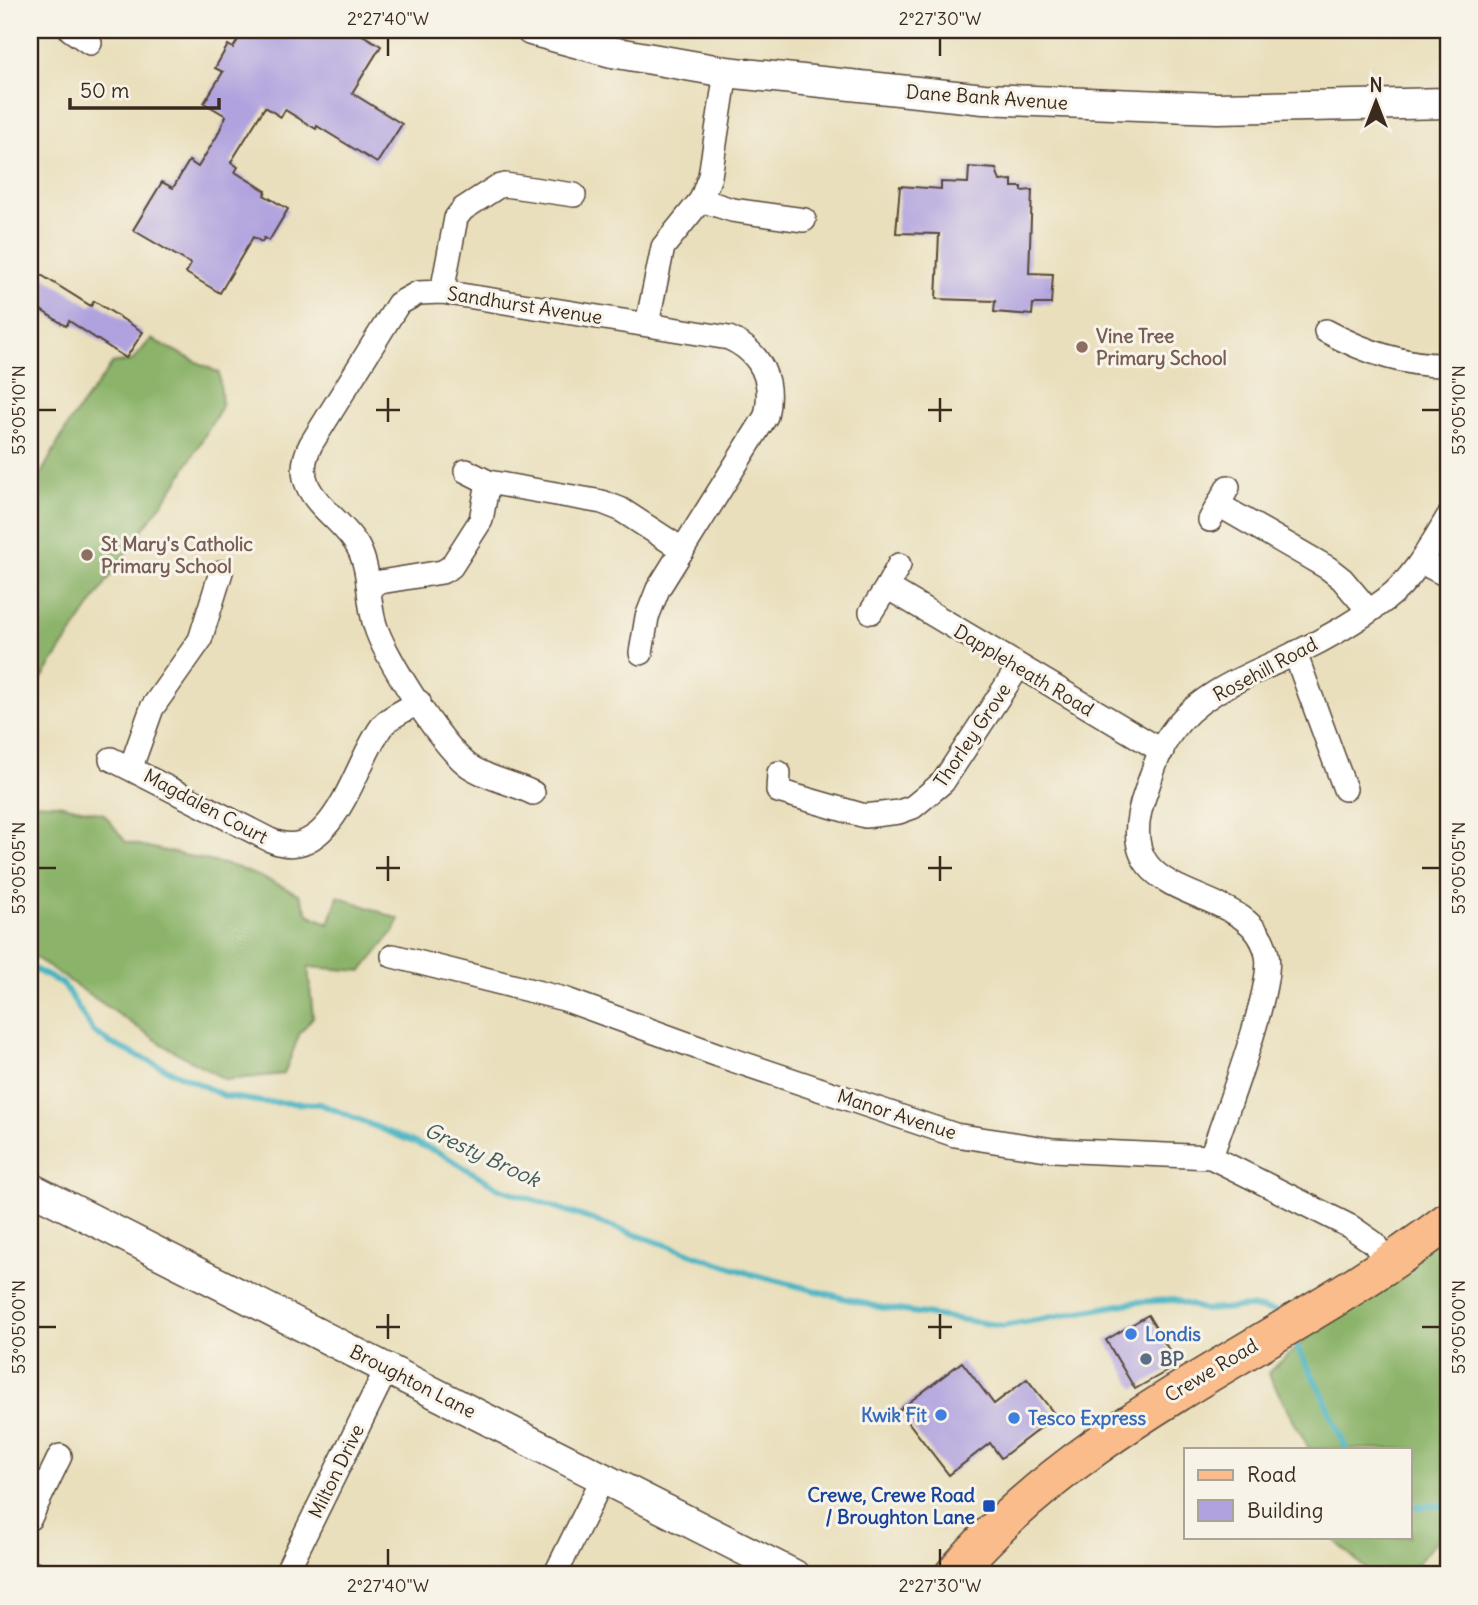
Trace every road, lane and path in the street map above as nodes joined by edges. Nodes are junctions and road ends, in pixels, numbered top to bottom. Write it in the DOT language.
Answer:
graph roads {
  1 [pos="531,30"];
  2 [pos="726,72"];
  3 [pos="1448,103"];
  4 [pos="574,195"];
  5 [pos="701,200"];
  6 [pos="804,220"];
  7 [pos="442,292"];
  8 [pos="647,324"];
  9 [pos="1326,330"];
  10 [pos="1448,365"];
  11 [pos="466,471"];
  12 [pos="488,482"];
  13 [pos="1219,504"];
  14 [pos="1448,517"];
  15 [pos="683,550"];
  16 [pos="1421,562"];
  17 [pos="899,565"];
  18 [pos="221,572"];
  19 [pos="1448,576"];
  20 [pos="368,584"];
  21 [pos="887,587"];
  22 [pos="1369,611"];
  23 [pos="871,612"];
  24 [pos="641,653"];
  25 [pos="1295,653"];
  26 [pos="1019,666"];
  27 [pos="419,702"];
  28 [pos="1161,751"];
  29 [pos="1346,774"];
  30 [pos="776,790"];
  31 [pos="533,793"];
  32 [pos="393,956"];
  33 [pos="1211,1157"];
  34 [pos="30,1188"];
  35 [pos="1448,1222"];
  36 [pos="1388,1265"];
  37 [pos="387,1368"];
  38 [pos="60,1457"];
  39 [pos="603,1478"];
  40 [pos="30,1518"];
  41 [pos="30,1572"];
  42 [pos="36,1575"];
  43 [pos="285,1575"];
  44 [pos="555,1575"];
  45 [pos="794,1575"];
  46 [pos="953,1575"];
  1 -- 2 [label="street, Dane Bank Avenue"];
  2 -- 3 [label="street, Dane Bank Avenue"];
  2 -- 5 [label="street"];
  4 -- 7 [label="street"];
  5 -- 6 [label="street"];
  5 -- 8 [label="street"];
  7 -- 8 [label="street, Sandhurst Avenue"];
  7 -- 20 [label="street, Sandhurst Avenue"];
  8 -- 15 [label="street, Sandhurst Avenue"];
  9 -- 10 [label="street"];
  11 -- 12 [label="street"];
  12 -- 15 [label="street"];
  12 -- 20 [label="street"];
  13 -- 22 [label="street"];
  14 -- 16 [label="street, Rosehill Road"];
  15 -- 24 [label="street, Sandhurst Avenue"];
  16 -- 19 [label="street"];
  16 -- 22 [label="street, Rosehill Road"];
  17 -- 21 [label="street"];
  18 -- 27 [label="street, Magdalen Court"];
  20 -- 27 [label="street, Sandhurst Avenue"];
  21 -- 23 [label="street"];
  21 -- 26 [label="street, Dappleheath Road"];
  22 -- 25 [label="street, Rosehill Road"];
  25 -- 28 [label="street, Rosehill Road"];
  25 -- 29 [label="street"];
  26 -- 28 [label="street, Dappleheath Road"];
  26 -- 30 [label="street, Thorley Grove"];
  27 -- 31 [label="street, Sandhurst Avenue"];
  28 -- 33 [label="street, Rosehill Road"];
  32 -- 33 [label="street, Manor Avenue"];
  33 -- 36 [label="street, Manor Avenue"];
  34 -- 37 [label="street, Broughton Lane"];
  35 -- 36 [label="main road, Crewe Road"];
  36 -- 46 [label="main road, Crewe Road"];
  37 -- 39 [label="street, Broughton Lane"];
  37 -- 43 [label="street, Milton Drive"];
  38 -- 40 [label="street"];
  39 -- 44 [label="street"];
  39 -- 45 [label="street, Broughton Lane"];
  41 -- 42 [label="street"];
}
